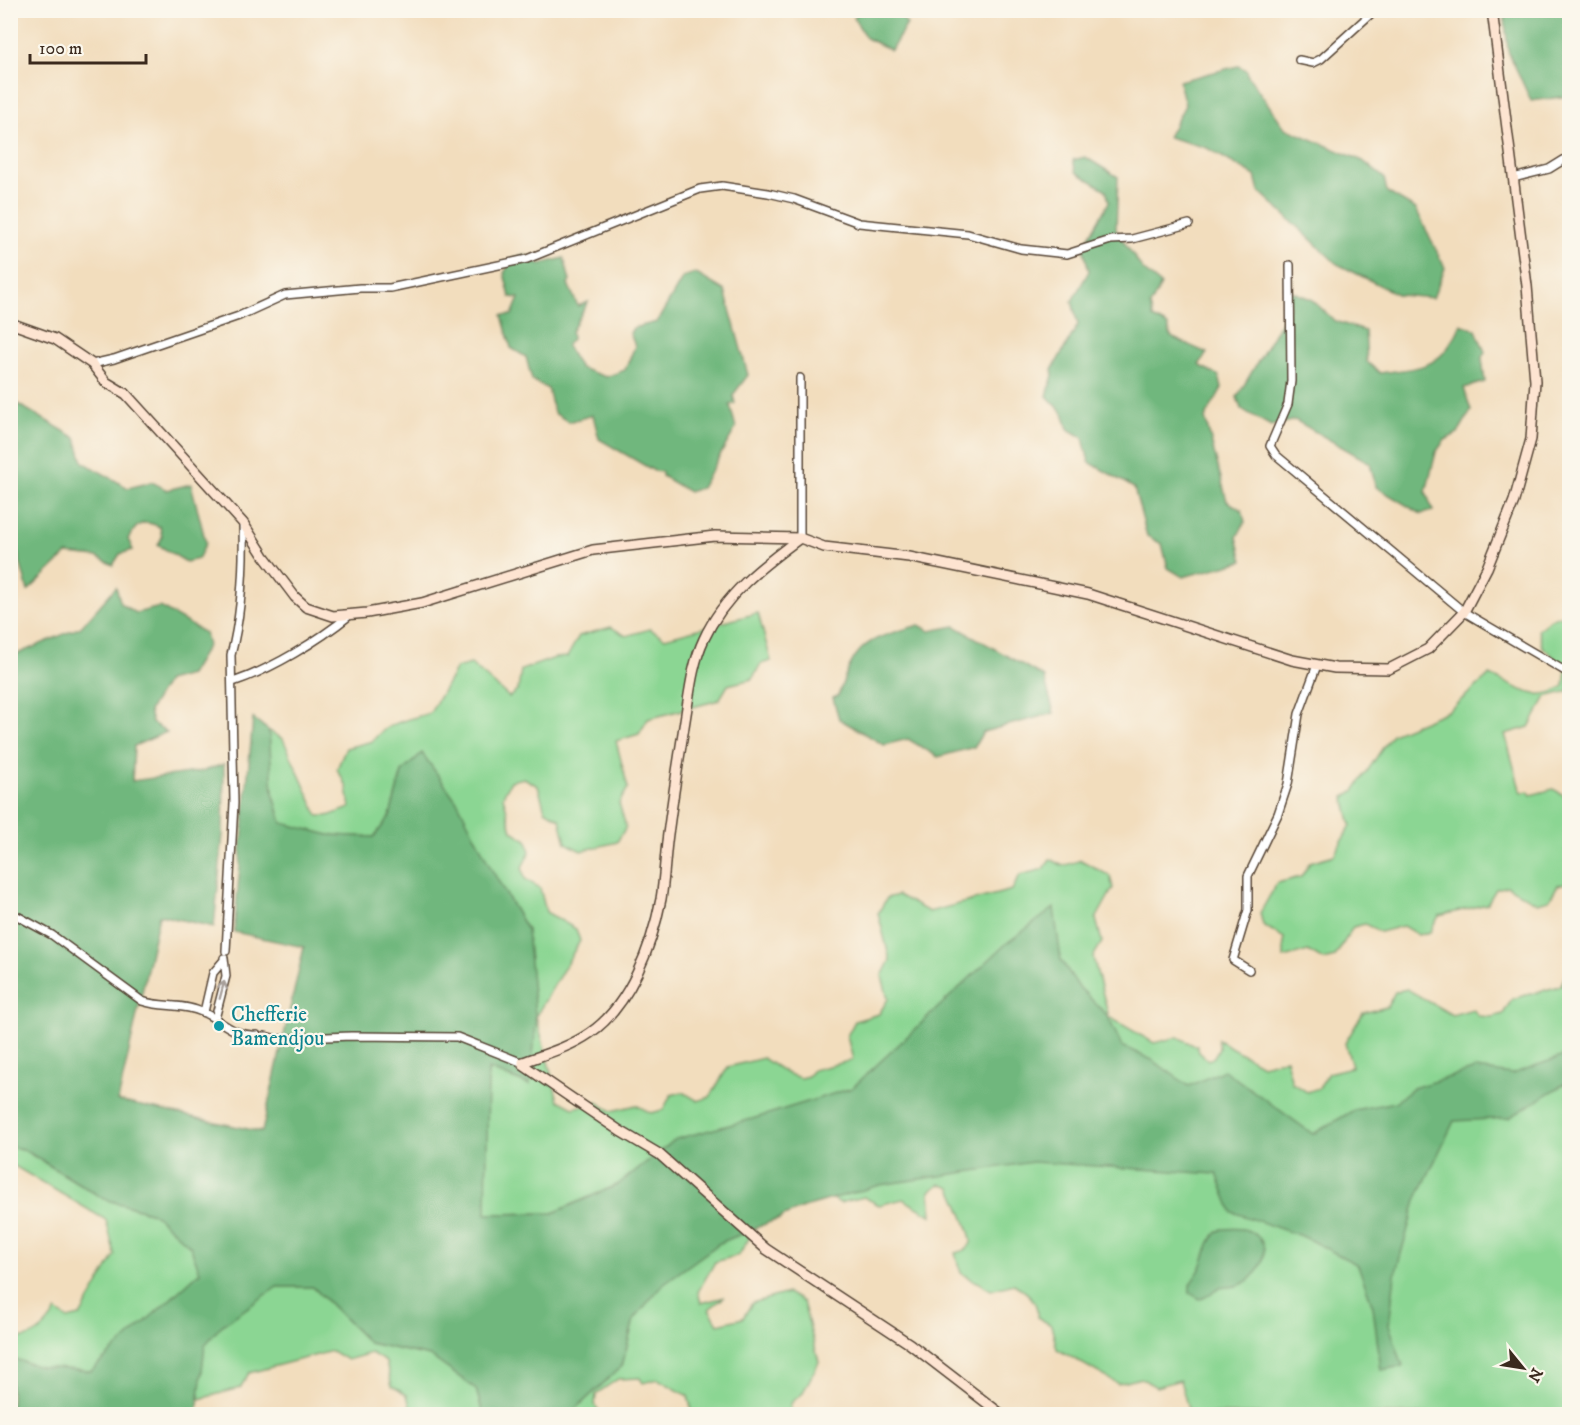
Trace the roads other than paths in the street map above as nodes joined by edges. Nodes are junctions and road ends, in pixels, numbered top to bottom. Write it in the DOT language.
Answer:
graph roads {
  1 [pos="1375,10"];
  2 [pos="1492,10"];
  3 [pos="1299,60"];
  4 [pos="1569,156"];
  5 [pos="1514,178"];
  6 [pos="1189,224"];
  7 [pos="1290,265"];
  8 [pos="10,323"];
  9 [pos="92,364"];
  10 [pos="800,378"];
  11 [pos="243,523"];
  12 [pos="800,538"];
  13 [pos="1464,612"];
  14 [pos="350,615"];
  15 [pos="1317,665"];
  16 [pos="1569,674"];
  17 [pos="233,682"];
  18 [pos="10,912"];
  19 [pos="225,956"];
  20 [pos="1249,970"];
  21 [pos="204,1012"];
  22 [pos="215,1019"];
  23 [pos="523,1063"];
  24 [pos="1000,1414"];
  1 -- 3 [label="street"];
  2 -- 5 [label="main road"];
  4 -- 5 [label="street"];
  5 -- 13 [label="main road"];
  6 -- 9 [label="street"];
  7 -- 13 [label="street"];
  8 -- 9 [label="main road"];
  9 -- 11 [label="main road"];
  10 -- 12 [label="street"];
  11 -- 14 [label="main road"];
  11 -- 17 [label="street"];
  12 -- 14 [label="main road"];
  12 -- 15 [label="main road"];
  12 -- 23 [label="main road"];
  13 -- 15 [label="main road"];
  13 -- 16 [label="street"];
  14 -- 17 [label="street"];
  15 -- 20 [label="street"];
  17 -- 19 [label="street"];
  18 -- 21 [label="street"];
  19 -- 21 [label="street"];
  22 -- 19 [label="street, one-way"];
  21 -- 22 [label="street"];
  22 -- 23 [label="street"];
  23 -- 24 [label="main road"];
}
